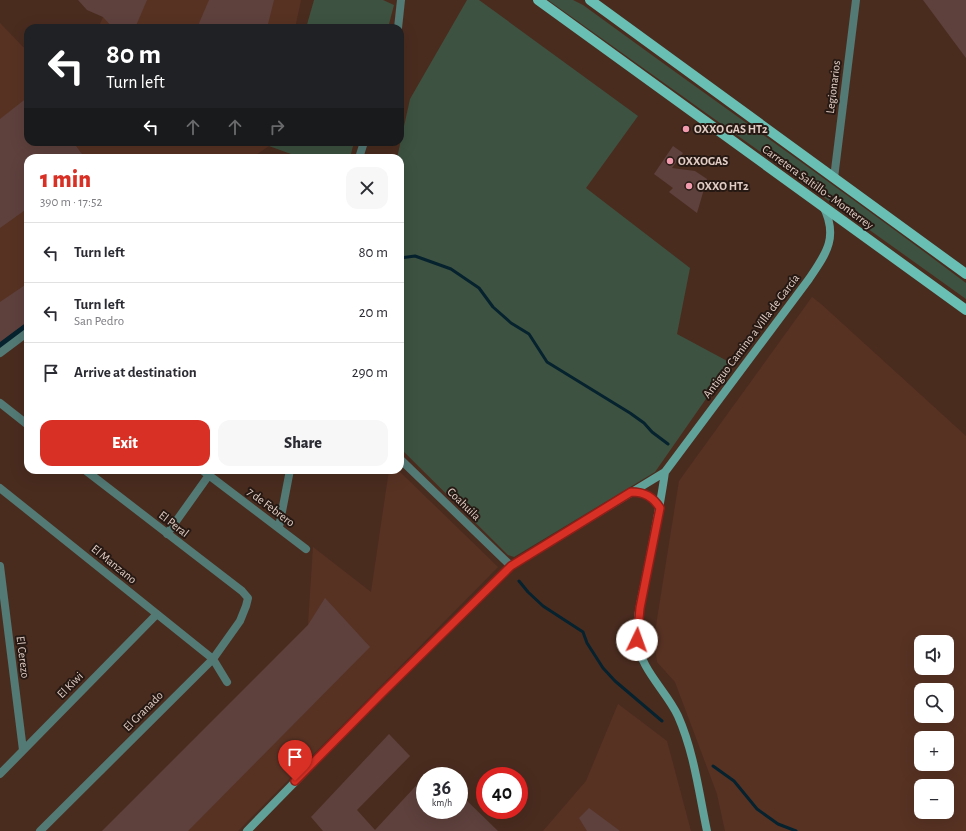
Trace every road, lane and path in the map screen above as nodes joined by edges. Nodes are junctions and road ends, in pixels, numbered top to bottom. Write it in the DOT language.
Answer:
graph roads {
  1 [pos="401,0"];
  2 [pos="538,0"];
  3 [pos="590,0"];
  4 [pos="856,0"];
  5 [pos="398,24"];
  6 [pos="834,178"];
  7 [pos="824,206"];
  8 [pos="966,274"];
  9 [pos="966,310"];
  10 [pos="24,335"];
  11 [pos="0,353"];
  12 [pos="0,403"];
  13 [pos="24,422"];
  14 [pos="404,462"];
  15 [pos="665,472"];
  16 [pos="91,474"];
  17 [pos="206,474"];
  18 [pos="210,474"];
  19 [pos="289,474"];
  20 [pos="0,488"];
  21 [pos="631,492"];
  22 [pos="660,508"];
  23 [pos="279,527"];
  24 [pos="167,534"];
  25 [pos="306,549"];
  26 [pos="0,566"];
  27 [pos="511,566"];
  28 [pos="248,598"];
  29 [pos="157,614"];
  30 [pos="213,659"];
  31 [pos="227,682"];
  32 [pos="23,750"];
  33 [pos="0,774"];
  34 [pos="40,831"];
  35 [pos="247,831"];
  36 [pos="708,831"];
  1 -- 5 [label="street"];
  2 -- 7 [label="main road, Carretera Saltillo - Monterrey"];
  3 -- 6 [label="main road, Carretera Saltillo - Monterrey"];
  4 -- 6 [label="street, Legionarios"];
  6 -- 8 [label="main road, Carretera Saltillo - Monterrey"];
  7 -- 9 [label="main road, Carretera Saltillo - Monterrey"];
  7 -- 15 [label="main road, Antiguo Camino a Villa de García"];
  10 -- 11 [label="street"];
  12 -- 13 [label="street"];
  14 -- 27 [label="street, Coahuila"];
  15 -- 21 [label="main road"];
  15 -- 22 [label="main road"];
  16 -- 24 [label="street, El Peral"];
  17 -- 24 [label="street"];
  18 -- 23 [label="street, 7 de Febrero"];
  19 -- 23 [label="street"];
  20 -- 29 [label="street, El Manzano"];
  21 -- 22 [label="main road"];
  21 -- 27 [label="main road"];
  22 -- 36 [label="main road"];
  23 -- 25 [label="street, 7 de Febrero"];
  24 -- 28 [label="street, El Peral"];
  26 -- 32 [label="street, El Cerezo"];
  27 -- 35 [label="main road"];
  28 -- 30 [label="street, El Granado"];
  29 -- 30 [label="street, El Manzano"];
  29 -- 32 [label="street, El Kiwi"];
  30 -- 31 [label="street, El Manzano"];
  30 -- 34 [label="street, El Granado"];
  32 -- 33 [label="street, El Kiwi"];
}
